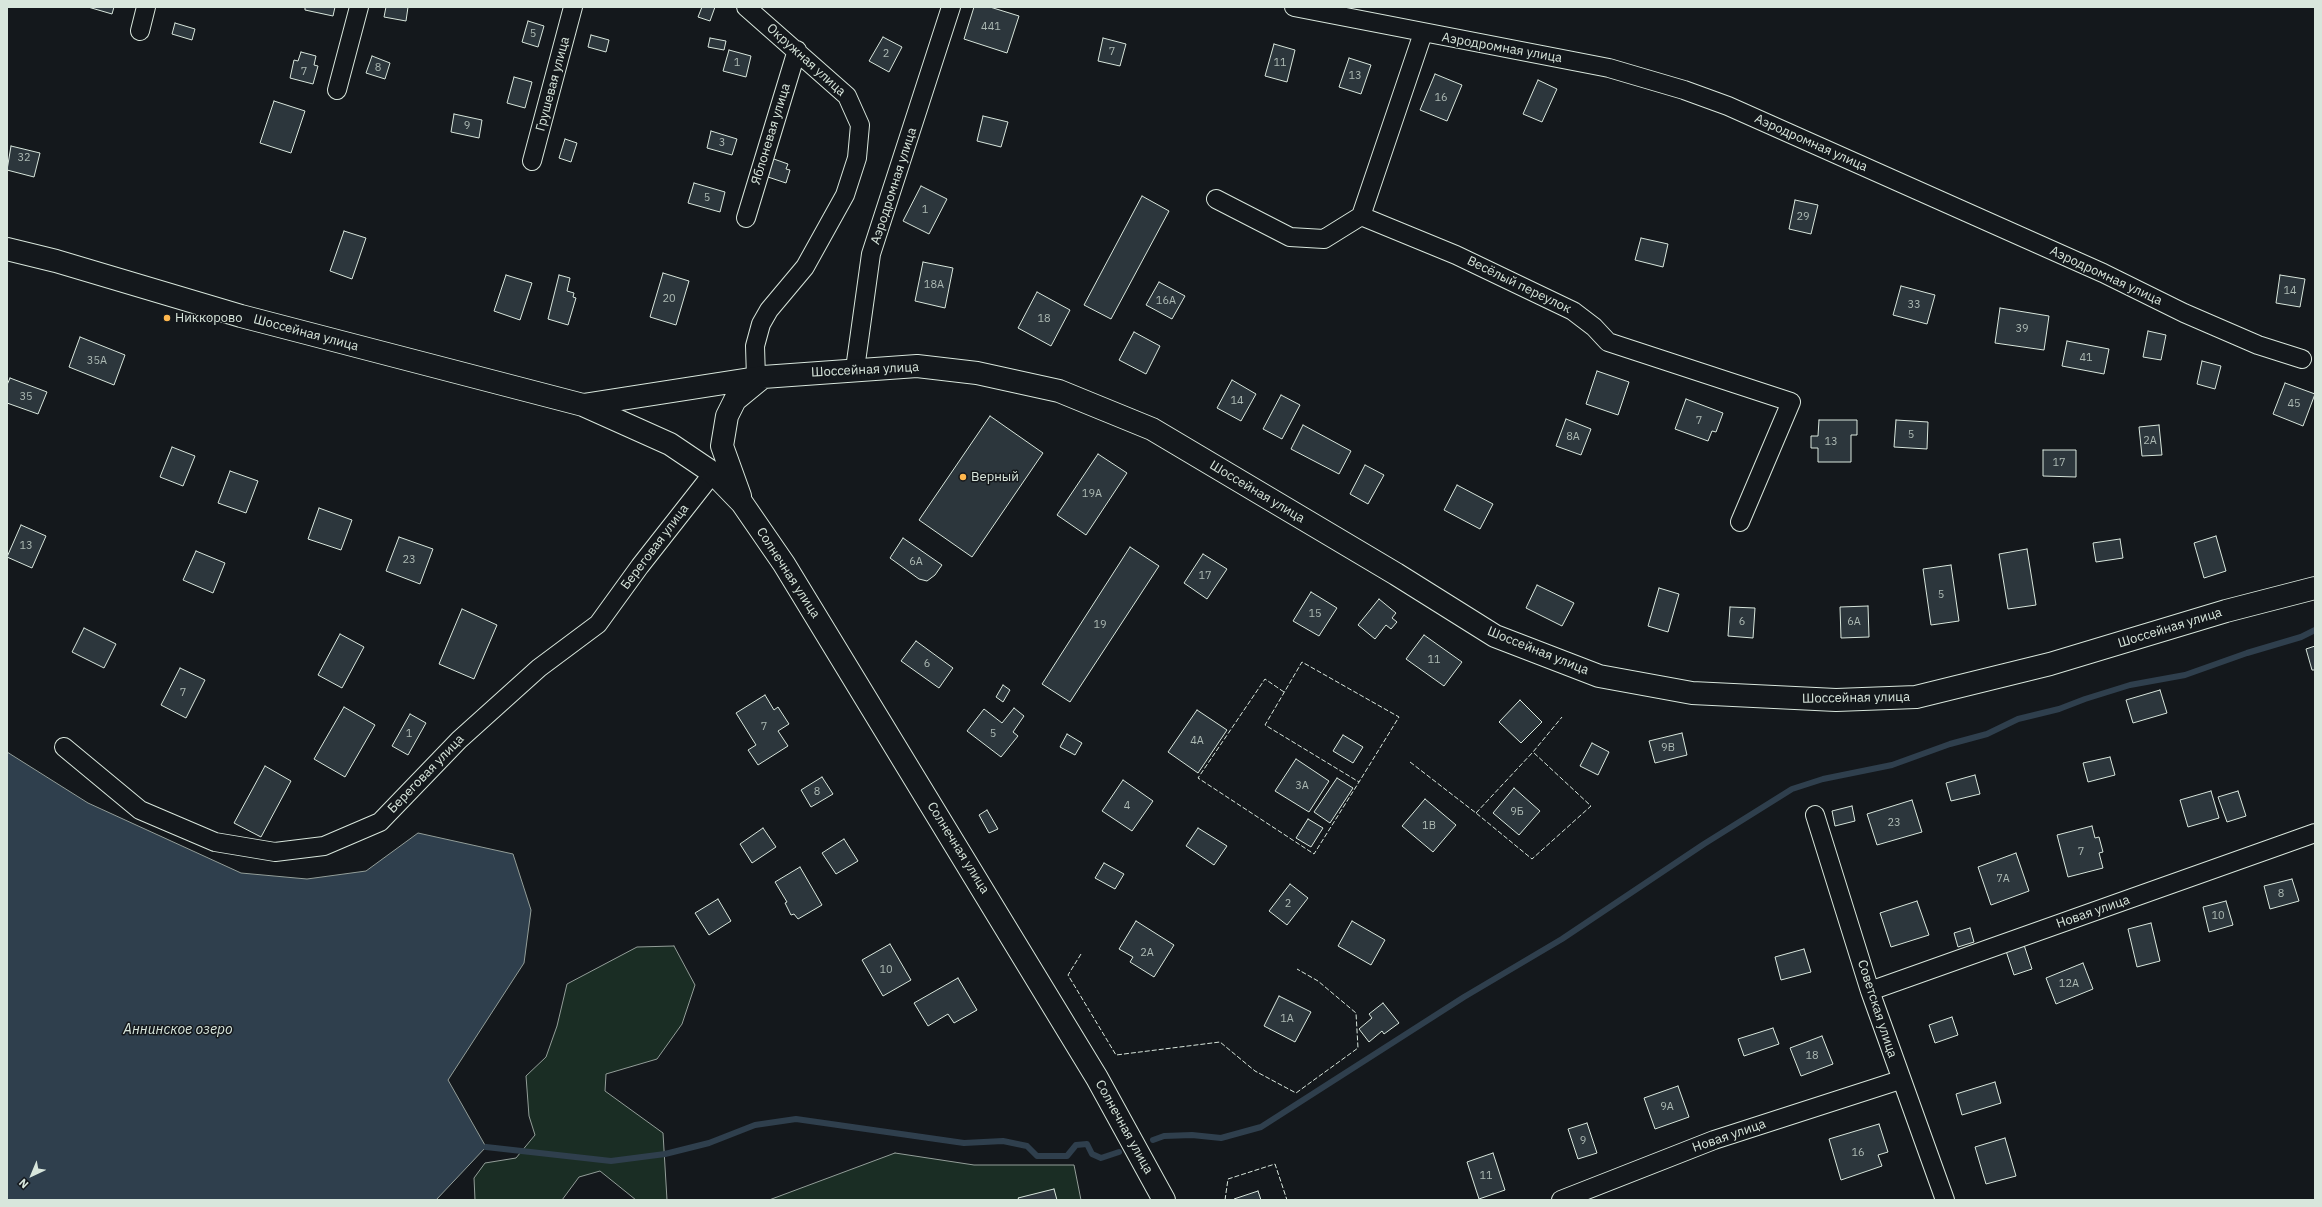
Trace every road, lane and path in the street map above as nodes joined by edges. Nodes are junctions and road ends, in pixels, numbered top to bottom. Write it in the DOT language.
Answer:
graph roads {
  1 [pos="146,7"];
  2 [pos="359,7"];
  3 [pos="573,7"];
  4 [pos="746,7"];
  5 [pos="951,7"];
  6 [pos="1294,7"];
  7 [pos="140,31"];
  8 [pos="1423,33"];
  9 [pos="797,50"];
  10 [pos="337,90"];
  11 [pos="532,161"];
  12 [pos="1216,199"];
  13 [pos="1361,216"];
  14 [pos="746,218"];
  15 [pos="7,249"];
  16 [pos="2302,359"];
  17 [pos="855,369"];
  18 [pos="759,378"];
  19 [pos="583,405"];
  20 [pos="713,473"];
  21 [pos="742,503"];
  22 [pos="1740,522"];
  23 [pos="2315,588"];
  24 [pos="64,747"];
  25 [pos="1815,815"];
  26 [pos="2315,833"];
  27 [pos="1870,990"];
  28 [pos="1900,1080"];
  29 [pos="1164,1200"];
  30 [pos="1561,1200"];
  31 [pos="1945,1200"];
  1 -- 7 [label="street"];
  2 -- 10 [label="street"];
  3 -- 11 [label="street, Грушевая улица"];
  4 -- 9 [label="street, Окружная улица"];
  5 -- 17 [label="street, Аэродромная улица"];
  6 -- 8 [label="street, Аэродромная улица"];
  8 -- 13 [label="street"];
  8 -- 16 [label="street, Аэродромная улица"];
  9 -- 14 [label="street, Яблоневая улица"];
  9 -- 18 [label="street, Окружная улица"];
  12 -- 13 [label="street"];
  13 -- 22 [label="street, Весёлый переулок"];
  15 -- 19 [label="main road, Шоссейная улица"];
  17 -- 18 [label="main road, Шоссейная улица"];
  17 -- 23 [label="main road, Шоссейная улица"];
  18 -- 19 [label="main road, Шоссейная улица"];
  18 -- 21 [label="main road"];
  19 -- 20 [label="main road"];
  20 -- 21 [label="main road"];
  20 -- 24 [label="street, Береговая улица"];
  21 -- 29 [label="main road, Солнечная улица"];
  25 -- 27 [label="street, Советская улица"];
  26 -- 27 [label="street, Новая улица"];
  27 -- 28 [label="street, Советская улица"];
  28 -- 30 [label="street, Новая улица"];
  28 -- 31 [label="street, Советская улица"];
}
